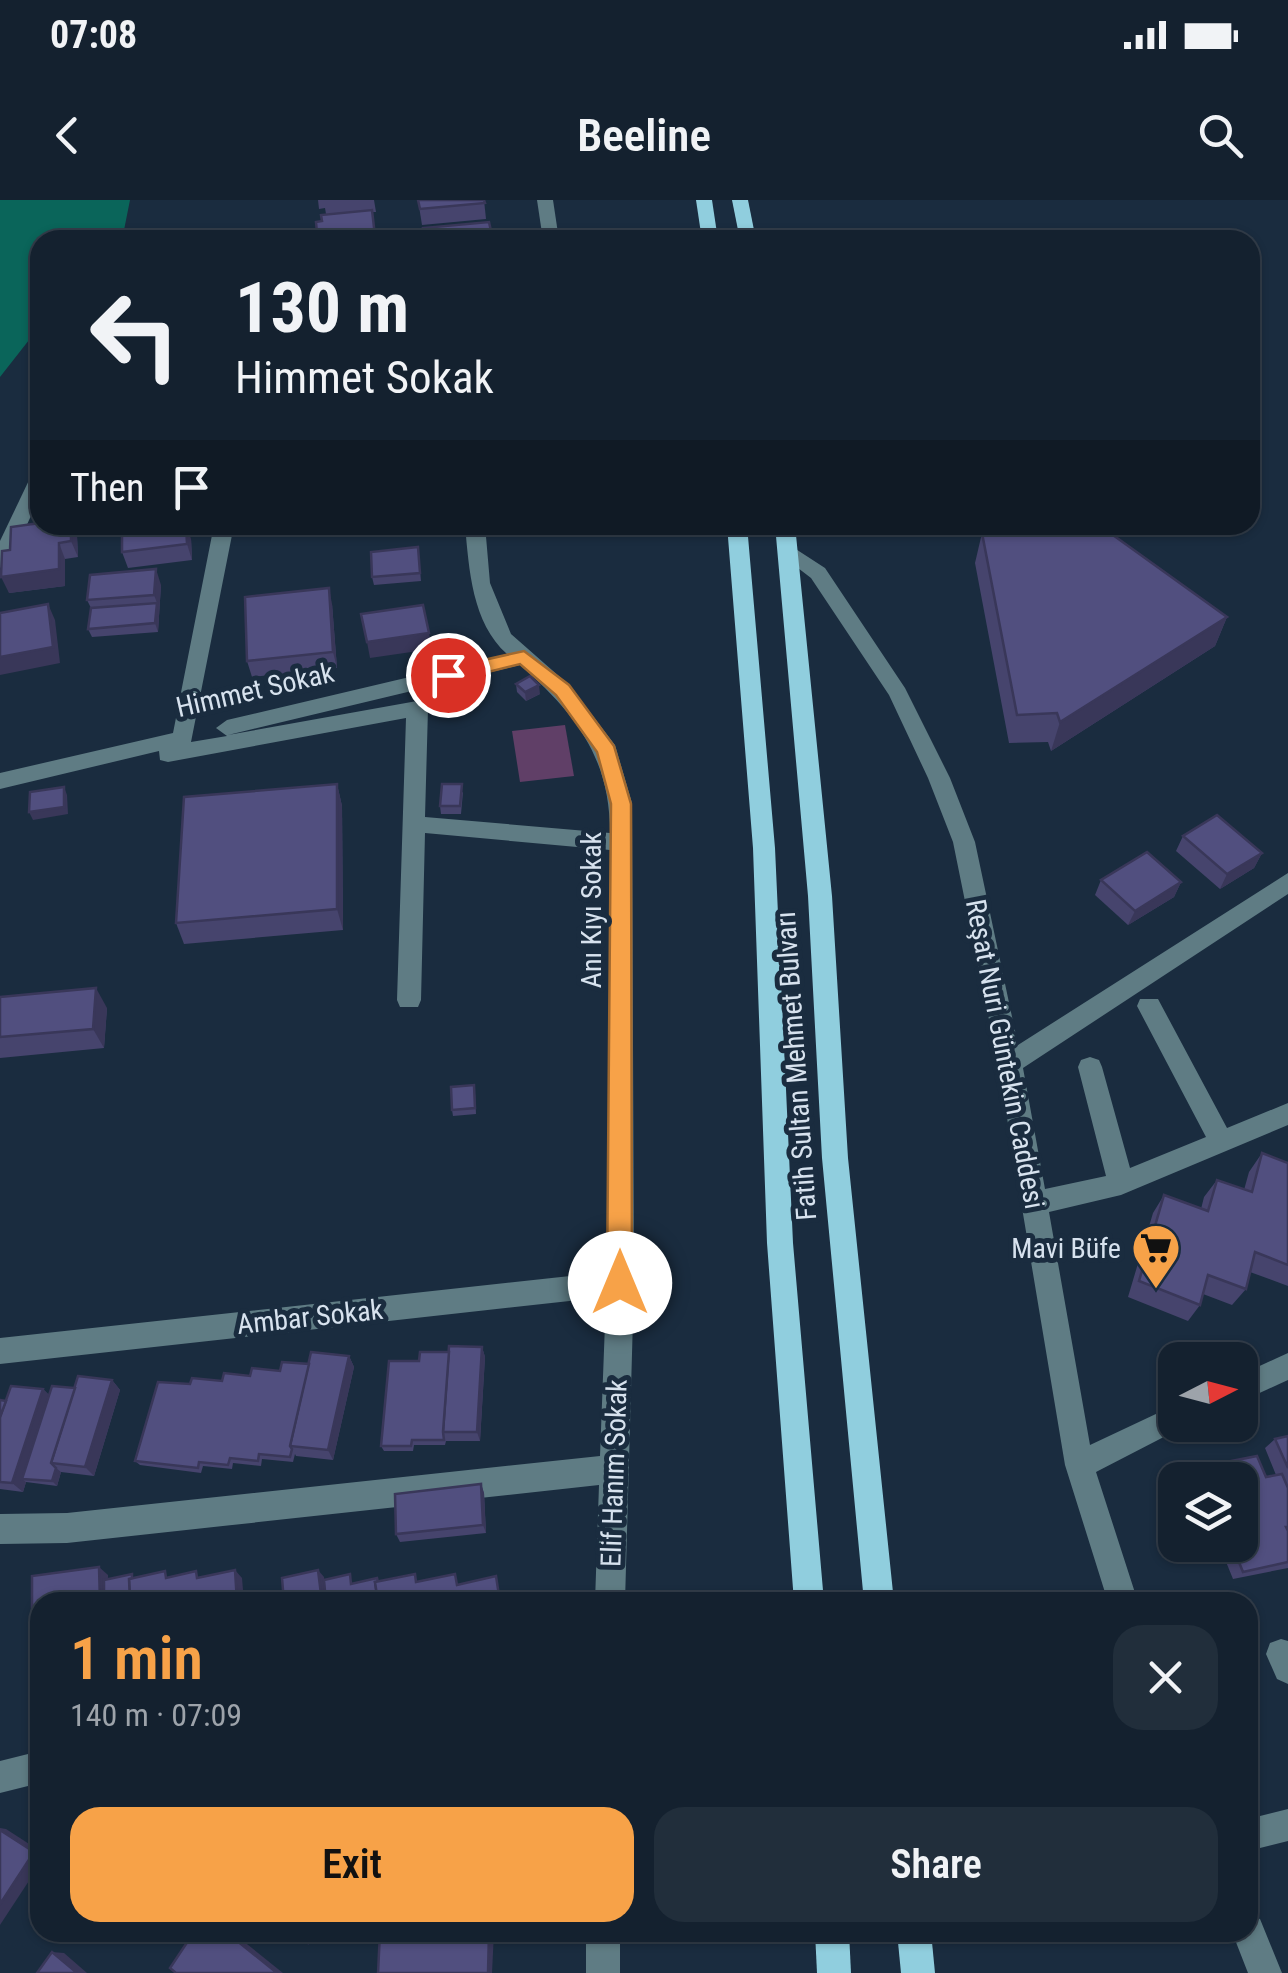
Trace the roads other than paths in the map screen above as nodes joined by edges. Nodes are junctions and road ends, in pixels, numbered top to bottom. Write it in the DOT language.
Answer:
graph roads {
  1 [pos="545,200"];
  2 [pos="704,200"];
  3 [pos="740,200"];
  4 [pos="550,230"];
  5 [pos="708,230"];
  6 [pos="746,230"];
  7 [pos="30,496"];
  8 [pos="30,516"];
  9 [pos="19,518"];
  10 [pos="222,535"];
  11 [pos="476,535"];
  12 [pos="737,535"];
  13 [pos="787,538"];
  14 [pos="0,562"];
  15 [pos="524,657"];
  16 [pos="176,746"];
  17 [pos="0,780"];
  18 [pos="414,824"];
  19 [pos="621,843"];
  20 [pos="1288,882"];
  21 [pos="409,1000"];
  22 [pos="1149,1006"];
  23 [pos="1010,1064"];
  24 [pos="1090,1067"];
  25 [pos="1288,1114"];
  26 [pos="1221,1142"];
  27 [pos="1122,1184"];
  28 [pos="1035,1204"];
  29 [pos="620,1283"];
  30 [pos="0,1351"];
  31 [pos="1288,1366"];
  32 [pos="1258,1380"];
  33 [pos="1158,1428"];
  34 [pos="1079,1465"];
  35 [pos="614,1469"];
  36 [pos="0,1529"];
  37 [pos="610,1592"];
  38 [pos="808,1592"];
  39 [pos="878,1592"];
  40 [pos="1119,1592"];
  41 [pos="30,1770"];
  42 [pos="0,1777"];
  43 [pos="1288,1825"];
  44 [pos="1258,1832"];
  45 [pos="604,1942"];
  46 [pos="832,1942"];
  47 [pos="915,1942"];
  48 [pos="1252,1942"];
  49 [pos="603,1973"];
  50 [pos="834,1973"];
  51 [pos="918,1973"];
  52 [pos="1265,1973"];
  1 -- 4 [label="street"];
  2 -- 5 [label="main road"];
  3 -- 6 [label="main road"];
  7 -- 9 [label="street"];
  8 -- 9 [label="street"];
  9 -- 14 [label="street"];
  10 -- 16 [label="street"];
  11 -- 15 [label="street, Anı Kıyı Sokak"];
  12 -- 38 [label="main road, Fatih Sultan Mehmet Bulvarı"];
  13 -- 23 [label="street, Reşat Nuri Güntekin Caddesi"];
  13 -- 39 [label="main road, Fatih Sultan Mehmet Bulvarı"];
  15 -- 16 [label="street, Himmet Sokak"];
  15 -- 19 [label="street, Anı Kıyı Sokak"];
  16 -- 17 [label="street, Himmet Sokak"];
  16 -- 18 [label="street"];
  18 -- 19 [label="street"];
  18 -- 21 [label="street"];
  19 -- 29 [label="street, Anı Kıyı Sokak"];
  20 -- 23 [label="street"];
  22 -- 26 [label="street"];
  23 -- 28 [label="street, Reşat Nuri Güntekin Caddesi"];
  24 -- 27 [label="street"];
  25 -- 26 [label="street"];
  26 -- 27 [label="street"];
  27 -- 28 [label="street"];
  28 -- 34 [label="street, Reşat Nuri Güntekin Caddesi"];
  29 -- 30 [label="street, Ambar Sokak"];
  29 -- 35 [label="street, Elif Hanım Sokak"];
  31 -- 32 [label="street"];
  33 -- 34 [label="street"];
  34 -- 40 [label="street, Reşat Nuri Güntekin Caddesi"];
  35 -- 36 [label="street"];
  35 -- 37 [label="street, Elif Hanım Sokak"];
  41 -- 42 [label="street"];
  43 -- 44 [label="street"];
  45 -- 49 [label="street"];
  46 -- 50 [label="main road"];
  47 -- 51 [label="main road"];
  48 -- 52 [label="street"];
}
